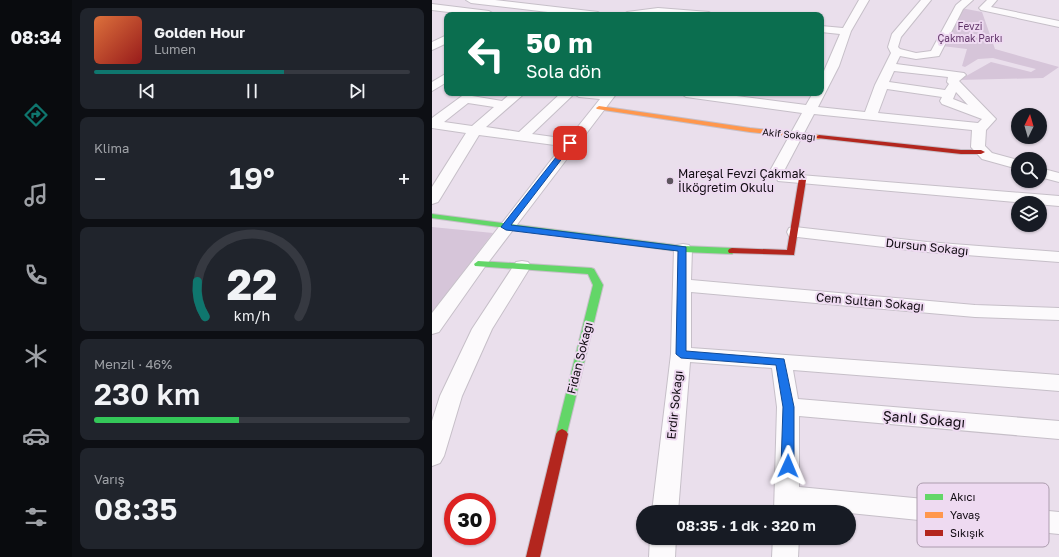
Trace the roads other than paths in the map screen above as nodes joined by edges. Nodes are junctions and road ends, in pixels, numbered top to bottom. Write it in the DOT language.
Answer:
graph roads {
  1 [pos="471,0"];
  2 [pos="864,0"];
  3 [pos="926,0"];
  4 [pos="992,0"];
  5 [pos="502,2"];
  6 [pos="966,2"];
  7 [pos="432,7"];
  8 [pos="984,8"];
  9 [pos="476,12"];
  10 [pos="576,12"];
  11 [pos="642,12"];
  12 [pos="662,12"];
  13 [pos="1059,24"];
  14 [pos="824,29"];
  15 [pos="846,32"];
  16 [pos="444,35"];
  17 [pos="432,47"];
  18 [pos="896,52"];
  19 [pos="889,67"];
  20 [pos="444,79"];
  21 [pos="824,83"];
  22 [pos="882,85"];
  23 [pos="432,86"];
  24 [pos="951,89"];
  25 [pos="516,96"];
  26 [pos="565,96"];
  27 [pos="592,96"];
  28 [pos="707,96"];
  29 [pos="774,96"];
  30 [pos="817,96"];
  31 [pos="606,99"];
  32 [pos="505,105"];
  33 [pos="770,105"];
  34 [pos="810,110"];
  35 [pos="870,116"];
  36 [pos="984,122"];
  37 [pos="432,124"];
  38 [pos="475,130"];
  39 [pos="797,135"];
  40 [pos="522,136"];
  41 [pos="570,143"];
  42 [pos="981,152"];
  43 [pos="1011,163"];
  44 [pos="1047,174"];
  45 [pos="1059,178"];
  46 [pos="802,180"];
  47 [pos="432,199"];
  48 [pos="1059,201"];
  49 [pos="432,216"];
  50 [pos="506,227"];
  51 [pos="795,232"];
  52 [pos="682,249"];
  53 [pos="1059,257"];
  54 [pos="478,264"];
  55 [pos="522,266"];
  56 [pos="682,286"];
  57 [pos="1059,314"];
  58 [pos="432,326"];
  59 [pos="681,354"];
  60 [pos="781,361"];
  61 [pos="1059,383"];
  62 [pos="788,407"];
  63 [pos="1059,430"];
  64 [pos="432,456"];
  65 [pos="787,504"];
  66 [pos="666,505"];
  67 [pos="917,513"];
  68 [pos="1049,522"];
  69 [pos="1059,523"];
  70 [pos="663,545"];
  71 [pos="786,545"];
  72 [pos="533,557"];
  73 [pos="662,557"];
  74 [pos="785,557"];
  1 -- 5 [label="street"];
  2 -- 15 [label="street"];
  3 -- 18 [label="street"];
  4 -- 8 [label="street"];
  5 -- 10 [label="street"];
  6 -- 8 [label="street"];
  6 -- 18 [label="street"];
  7 -- 9 [label="street"];
  8 -- 13 [label="street"];
  11 -- 12 [label="street"];
  14 -- 15 [label="street"];
  15 -- 21 [label="street"];
  16 -- 17 [label="street"];
  18 -- 19 [label="street"];
  19 -- 22 [label="street"];
  19 -- 24 [label="street"];
  20 -- 23 [label="street"];
  22 -- 24 [label="street"];
  22 -- 35 [label="street"];
  24 -- 36 [label="street"];
  25 -- 32 [label="street"];
  26 -- 40 [label="street"];
  27 -- 31 [label="street"];
  28 -- 33 [label="street"];
  29 -- 33 [label="street"];
  30 -- 34 [label="street"];
  31 -- 39 [label="street, Akif Sokağı"];
  31 -- 41 [label="street"];
  32 -- 37 [label="street"];
  32 -- 38 [label="street"];
  33 -- 34 [label="street"];
  34 -- 35 [label="street"];
  34 -- 39 [label="street"];
  35 -- 36 [label="street"];
  36 -- 42 [label="street"];
  37 -- 38 [label="street"];
  38 -- 40 [label="street"];
  38 -- 47 [label="street"];
  39 -- 42 [label="street, Akif Sokağı"];
  39 -- 46 [label="street"];
  40 -- 41 [label="street"];
  41 -- 50 [label="street"];
  42 -- 43 [label="street"];
  44 -- 45 [label="street"];
  46 -- 48 [label="street"];
  46 -- 51 [label="street"];
  49 -- 50 [label="street"];
  50 -- 52 [label="street"];
  50 -- 54 [label="street"];
  51 -- 52 [label="street"];
  51 -- 53 [label="street, Dursun Sokağı"];
  52 -- 56 [label="street, Erdir Sokağı"];
  54 -- 55 [label="street, Fidan Sokağı"];
  54 -- 58 [label="street"];
  55 -- 64 [label="street"];
  55 -- 72 [label="street, Fidan Sokağı"];
  56 -- 57 [label="street, Cem Sultan Sokağı"];
  56 -- 59 [label="street, Erdir Sokağı"];
  59 -- 60 [label="street"];
  59 -- 66 [label="street, Erdir Sokağı"];
  60 -- 61 [label="street"];
  60 -- 62 [label="street"];
  62 -- 63 [label="street, Şanlı Sokağı"];
  62 -- 65 [label="street"];
  65 -- 67 [label="street"];
  68 -- 69 [label="street"];
  70 -- 73 [label="street"];
  71 -- 74 [label="street"];
}
